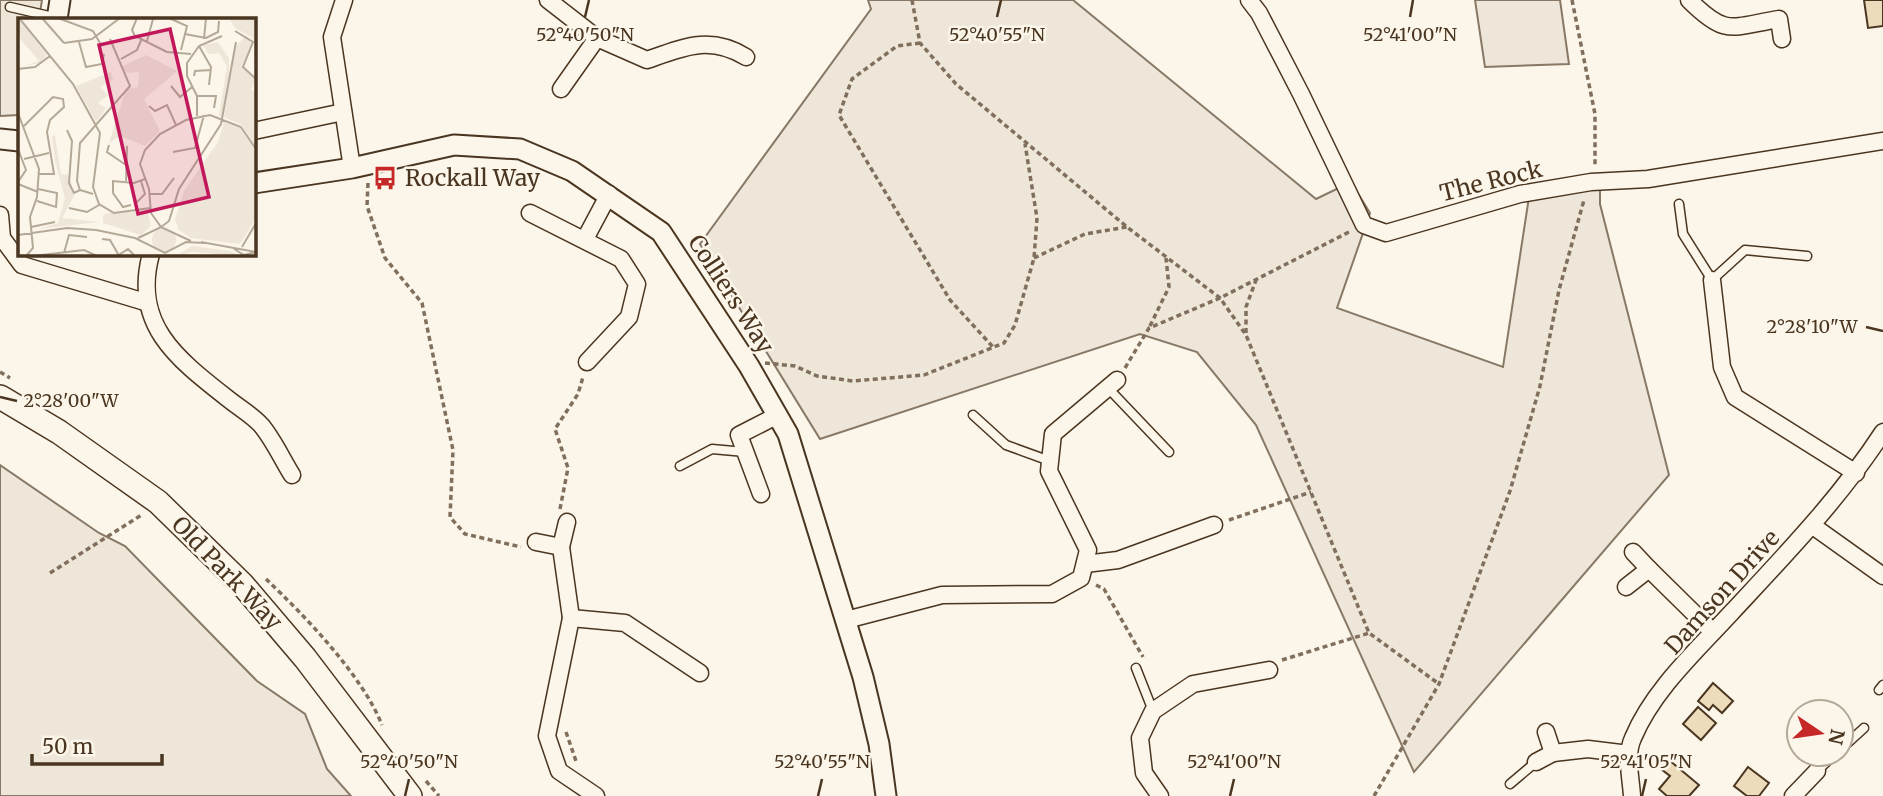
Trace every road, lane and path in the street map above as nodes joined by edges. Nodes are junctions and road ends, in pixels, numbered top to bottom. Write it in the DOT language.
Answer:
graph roads {
  1 [pos="60,0"];
  2 [pos="344,0"];
  3 [pos="548,0"];
  4 [pos="912,0"];
  5 [pos="1249,0"];
  6 [pos="1572,0"];
  7 [pos="1689,0"];
  8 [pos="10,7"];
  9 [pos="53,18"];
  10 [pos="57,18"];
  11 [pos="597,38"];
  12 [pos="1782,39"];
  13 [pos="920,43"];
  14 [pos="746,57"];
  15 [pos="561,89"];
  16 [pos="344,111"];
  17 [pos="256,131"];
  18 [pos="0,139"];
  19 [pos="18,141"];
  20 [pos="1883,141"];
  21 [pos="1024,142"];
  22 [pos="360,166"];
  23 [pos="1591,182"];
  24 [pos="256,183"];
  25 [pos="609,194"];
  26 [pos="1679,204"];
  27 [pos="530,213"];
  28 [pos="0,215"];
  29 [pos="1364,225"];
  30 [pos="1126,227"];
  31 [pos="585,239"];
  32 [pos="150,256"];
  33 [pos="1807,256"];
  34 [pos="1034,257"];
  35 [pos="1166,257"];
  36 [pos="1257,279"];
  37 [pos="1712,280"];
  38 [pos="1220,298"];
  39 [pos="145,302"];
  40 [pos="1149,328"];
  41 [pos="1246,335"];
  42 [pos="993,347"];
  43 [pos="587,362"];
  44 [pos="749,366"];
  45 [pos="1112,384"];
  46 [pos="0,397"];
  47 [pos="778,415"];
  48 [pos="973,415"];
  49 [pos="1883,432"];
  50 [pos="745,452"];
  51 [pos="1169,452"];
  52 [pos="1050,461"];
  53 [pos="680,466"];
  54 [pos="1856,472"];
  55 [pos="292,475"];
  56 [pos="1311,492"];
  57 [pos="761,494"];
  58 [pos="158,502"];
  59 [pos="567,522"];
  60 [pos="1214,525"];
  61 [pos="1813,526"];
  62 [pos="536,542"];
  63 [pos="561,547"];
  64 [pos="1633,552"];
  65 [pos="1649,569"];
  66 [pos="1083,571"];
  67 [pos="50,573"];
  68 [pos="1883,576"];
  69 [pos="1626,586"];
  70 [pos="570,618"];
  71 [pos="846,620"];
  72 [pos="1713,632"];
  73 [pos="1369,633"];
  74 [pos="1149,667"];
  75 [pos="1136,668"];
  76 [pos="1269,670"];
  77 [pos="700,673"];
  78 [pos="1439,684"];
  79 [pos="554,700"];
  80 [pos="1153,711"];
  81 [pos="1864,728"];
  82 [pos="1546,732"];
  83 [pos="1855,736"];
  84 [pos="1553,753"];
  85 [pos="1629,754"];
  86 [pos="1536,762"];
  87 [pos="1820,768"];
  88 [pos="1817,771"];
  89 [pos="1510,784"];
  90 [pos="591,792"];
  91 [pos="410,796"];
  92 [pos="886,796"];
  93 [pos="1160,796"];
  94 [pos="1374,796"];
  95 [pos="1632,796"];
  96 [pos="1793,796"];
  1 -- 10 [label="street"];
  2 -- 16 [label="street"];
  3 -- 11 [label="street"];
  4 -- 13 [label="path"];
  5 -- 29 [label="street"];
  6 -- 23 [label="path"];
  7 -- 12 [label="street"];
  8 -- 9 [label="lane"];
  11 -- 14 [label="street"];
  11 -- 15 [label="street"];
  13 -- 21 [label="path"];
  13 -- 42 [label="path"];
  16 -- 17 [label="street"];
  16 -- 22 [label="street"];
  18 -- 19 [label="street"];
  20 -- 23 [label="street, The Rock"];
  21 -- 30 [label="path"];
  21 -- 34 [label="path"];
  22 -- 24 [label="street, Colliers Way"];
  22 -- 25 [label="street, Colliers Way"];
  22 -- 62 [label="path"];
  23 -- 29 [label="street, The Rock"];
  23 -- 78 [label="path"];
  25 -- 31 [label="street"];
  25 -- 44 [label="street, Colliers Way"];
  26 -- 37 [label="lane"];
  27 -- 31 [label="street"];
  28 -- 39 [label="street"];
  29 -- 36 [label="path"];
  30 -- 34 [label="path"];
  30 -- 35 [label="path"];
  31 -- 43 [label="street"];
  32 -- 39 [label="street"];
  33 -- 37 [label="lane"];
  34 -- 42 [label="path"];
  35 -- 38 [label="path"];
  35 -- 40 [label="path"];
  36 -- 38 [label="path"];
  36 -- 41 [label="path"];
  37 -- 54 [label="street"];
  38 -- 40 [label="path"];
  38 -- 41 [label="path"];
  39 -- 55 [label="street"];
  40 -- 45 [label="path"];
  41 -- 56 [label="path"];
  42 -- 44 [label="path"];
  43 -- 59 [label="path"];
  44 -- 47 [label="street, Colliers Way"];
  45 -- 51 [label="lane"];
  45 -- 52 [label="street"];
  46 -- 58 [label="main road, Old Park Way"];
  47 -- 50 [label="street"];
  47 -- 71 [label="street, Colliers Way"];
  48 -- 52 [label="lane"];
  49 -- 54 [label="street, Damson Drive"];
  50 -- 53 [label="lane"];
  50 -- 57 [label="street"];
  52 -- 66 [label="street"];
  54 -- 61 [label="street, Damson Drive"];
  56 -- 60 [label="path"];
  56 -- 73 [label="path"];
  58 -- 67 [label="path"];
  58 -- 91 [label="main road, Old Park Way"];
  59 -- 63 [label="street"];
  60 -- 66 [label="street"];
  61 -- 68 [label="street"];
  61 -- 72 [label="street, Damson Drive"];
  62 -- 63 [label="street"];
  63 -- 70 [label="street"];
  64 -- 65 [label="street"];
  65 -- 69 [label="street"];
  65 -- 72 [label="street"];
  66 -- 71 [label="street"];
  66 -- 74 [label="path"];
  70 -- 77 [label="street"];
  70 -- 79 [label="street"];
  71 -- 92 [label="street, Colliers Way"];
  72 -- 85 [label="street, Damson Drive"];
  73 -- 76 [label="path"];
  73 -- 78 [label="path"];
  75 -- 80 [label="lane"];
  76 -- 80 [label="street"];
  78 -- 94 [label="path"];
  79 -- 90 [label="path"];
  79 -- 90 [label="street"];
  80 -- 93 [label="street"];
  81 -- 83 [label="lane"];
  82 -- 84 [label="street"];
  84 -- 85 [label="street"];
  84 -- 86 [label="street"];
  85 -- 95 [label="street, Damson Drive"];
  86 -- 89 [label="lane"];
  87 -- 88 [label="lane"];
  88 -- 96 [label="street"];
}
